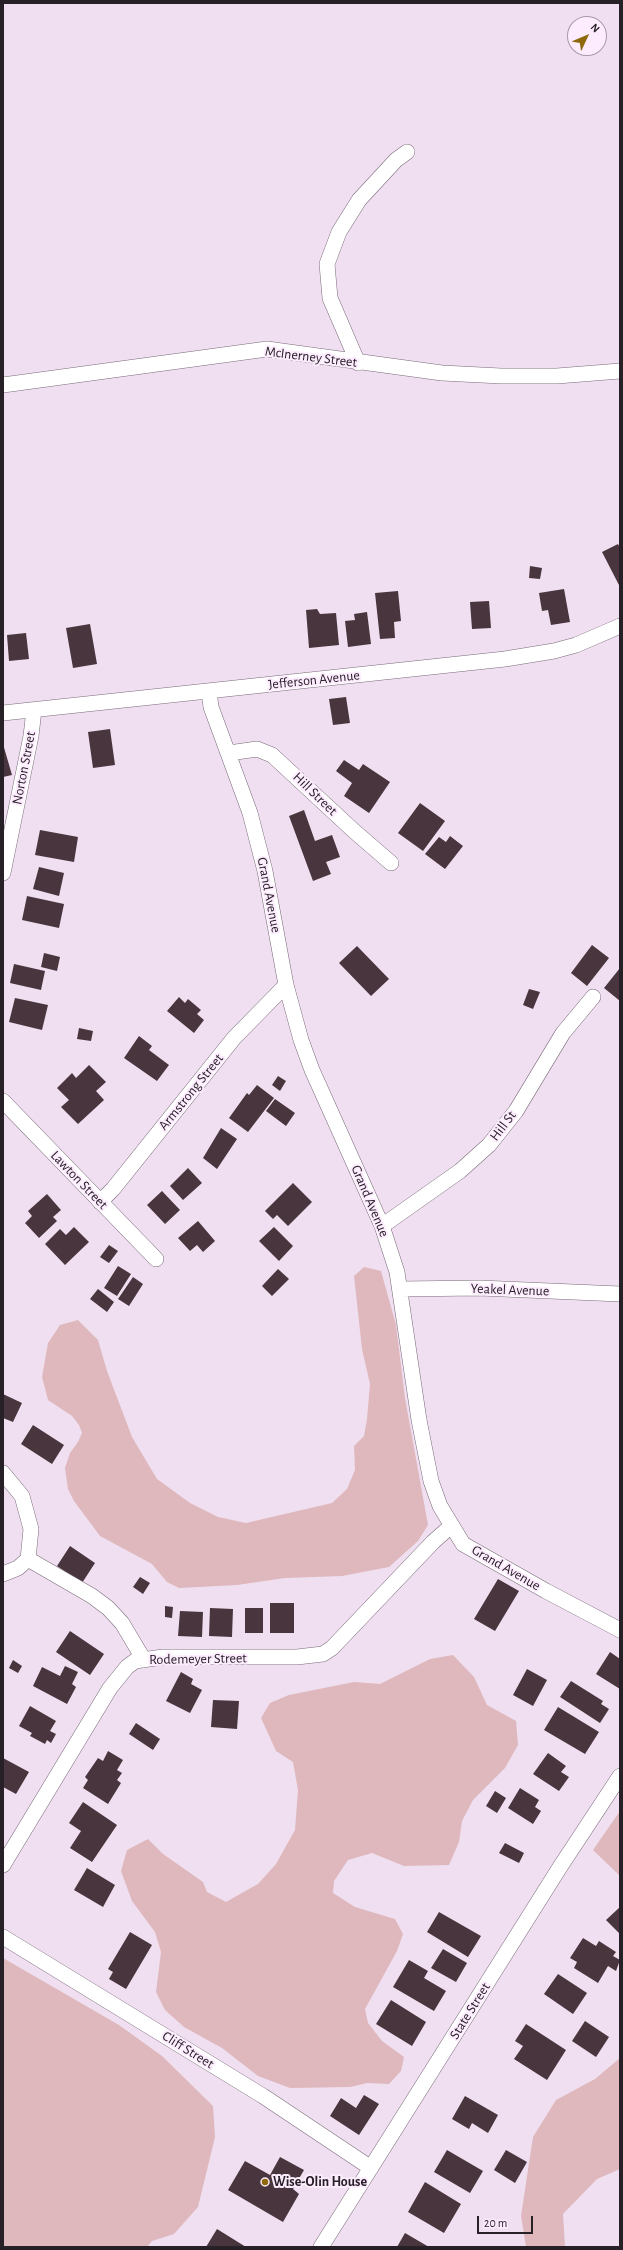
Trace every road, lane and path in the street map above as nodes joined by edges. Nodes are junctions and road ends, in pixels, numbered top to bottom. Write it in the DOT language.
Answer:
graph roads {
  1 [pos="407,152"];
  2 [pos="358,363"];
  3 [pos="620,371"];
  4 [pos="3,385"];
  5 [pos="620,626"];
  6 [pos="209,691"];
  7 [pos="34,710"];
  8 [pos="3,713"];
  9 [pos="229,753"];
  10 [pos="391,863"];
  11 [pos="3,873"];
  12 [pos="286,984"];
  13 [pos="593,997"];
  14 [pos="3,1101"];
  15 [pos="100,1202"];
  16 [pos="382,1226"];
  17 [pos="156,1259"];
  18 [pos="400,1288"];
  19 [pos="620,1294"];
  20 [pos="3,1473"];
  21 [pos="451,1526"];
  22 [pos="28,1559"];
  23 [pos="3,1574"];
  24 [pos="620,1630"];
  25 [pos="144,1660"];
  26 [pos="620,1776"];
  27 [pos="3,1865"];
  28 [pos="3,1937"];
  29 [pos="371,2168"];
  30 [pos="322,2247"];
  1 -- 2 [label="street"];
  2 -- 3 [label="street, McInerney Street"];
  2 -- 4 [label="street, McInerney Street"];
  5 -- 6 [label="street, Jefferson Avenue"];
  6 -- 7 [label="street, Jefferson Avenue"];
  6 -- 9 [label="street, Grand Avenue"];
  7 -- 8 [label="street, Jefferson Avenue"];
  7 -- 11 [label="street, Norton Street"];
  9 -- 10 [label="street, Hill Street"];
  9 -- 12 [label="street, Grand Avenue"];
  12 -- 15 [label="street, Armstrong Street"];
  12 -- 16 [label="street, Grand Avenue"];
  13 -- 16 [label="street, Hill St"];
  14 -- 15 [label="street, Lawton Street"];
  15 -- 17 [label="street, Lawton Street"];
  16 -- 18 [label="street, Grand Avenue"];
  18 -- 19 [label="street, Yeakel Avenue"];
  18 -- 21 [label="street, Grand Avenue"];
  20 -- 22 [label="street"];
  21 -- 24 [label="street, Grand Avenue"];
  21 -- 25 [label="street, Rodemeyer Street"];
  22 -- 23 [label="street"];
  22 -- 25 [label="street"];
  25 -- 27 [label="street, Rodemeyer Street"];
  26 -- 29 [label="street, State Street"];
  28 -- 29 [label="street, Cliff Street"];
  29 -- 30 [label="street, State Street"];
}
